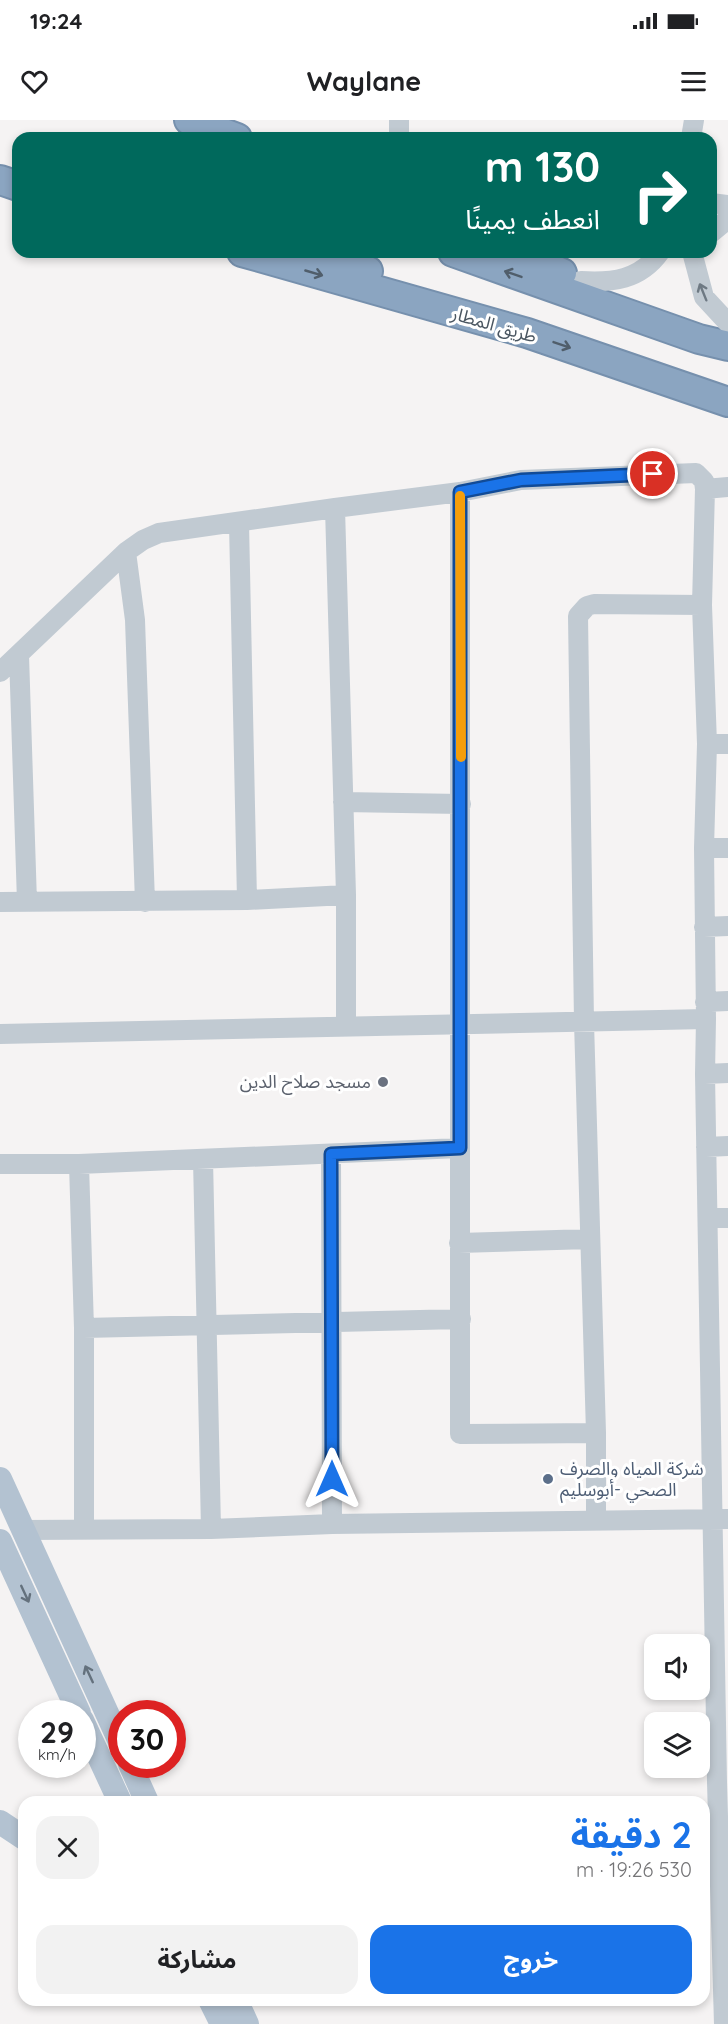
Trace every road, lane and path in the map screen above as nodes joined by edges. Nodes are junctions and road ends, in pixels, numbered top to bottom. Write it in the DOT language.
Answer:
graph roads {
  1 [pos="189,120"];
  2 [pos="221,132"];
  3 [pos="264,258"];
  4 [pos="335,258"];
  5 [pos="470,258"];
  6 [pos="528,258"];
  7 [pos="654,258"];
  8 [pos="694,258"];
  9 [pos="581,281"];
  10 [pos="728,323"];
  11 [pos="728,330"];
  12 [pos="526,333"];
  13 [pos="728,346"];
  14 [pos="728,402"];
  15 [pos="728,487"];
  16 [pos="705,489"];
  17 [pos="460,492"];
  18 [pos="335,508"];
  19 [pos="239,523"];
  20 [pos="126,552"];
  21 [pos="702,604"];
  22 [pos="19,655"];
  23 [pos="0,672"];
  24 [pos="707,744"];
  25 [pos="728,744"];
  26 [pos="343,802"];
  27 [pos="461,804"];
  28 [pos="728,848"];
  29 [pos="704,849"];
  30 [pos="346,895"];
  31 [pos="247,900"];
  32 [pos="0,902"];
  33 [pos="27,902"];
  34 [pos="145,902"];
  35 [pos="728,926"];
  36 [pos="704,927"];
  37 [pos="728,1001"];
  38 [pos="705,1010"];
  39 [pos="584,1022"];
  40 [pos="460,1024"];
  41 [pos="345,1027"];
  42 [pos="0,1034"];
  43 [pos="728,1073"];
  44 [pos="705,1074"];
  45 [pos="728,1146"];
  46 [pos="706,1147"];
  47 [pos="460,1148"];
  48 [pos="331,1154"];
  49 [pos="203,1159"];
  50 [pos="0,1164"];
  51 [pos="79,1164"];
  52 [pos="718,1218"];
  53 [pos="589,1239"];
  54 [pos="459,1243"];
  55 [pos="461,1319"];
  56 [pos="332,1322"];
  57 [pos="205,1325"];
  58 [pos="84,1328"];
  59 [pos="596,1433"];
  60 [pos="0,1479"];
  61 [pos="720,1519"];
  62 [pos="596,1521"];
  63 [pos="332,1524"];
  64 [pos="211,1529"];
  65 [pos="23,1530"];
  66 [pos="84,1530"];
  67 [pos="0,1541"];
  68 [pos="73,1700"];
  69 [pos="108,1715"];
  70 [pos="96,1758"];
  71 [pos="136,1778"];
  72 [pos="722,1780"];
  73 [pos="108,1791"];
  74 [pos="144,1796"];
  75 [pos="0,1822"];
  76 [pos="18,1829"];
  77 [pos="18,1834"];
  78 [pos="213,2006"];
  79 [pos="239,2006"];
  80 [pos="222,2024"];
  81 [pos="248,2024"];
  82 [pos="724,2024"];
  1 -- 2 [label="highway"];
  3 -- 12 [label="highway, طريق المطار, one-way"];
  4 -- 12 [label="highway"];
  13 -- 5 [label="highway, one-way"];
  6 -- 9 [label="highway"];
  7 -- 9 [label="street"];
  10 -- 8 [label="street, one-way"];
  9 -- 11 [label="highway"];
  12 -- 14 [label="highway, طريق المطار, one-way"];
  15 -- 16 [label="street"];
  16 -- 17 [label="street"];
  16 -- 21 [label="street"];
  17 -- 18 [label="street"];
  17 -- 27 [label="street"];
  18 -- 19 [label="street"];
  18 -- 26 [label="street"];
  19 -- 20 [label="street"];
  19 -- 31 [label="street"];
  20 -- 22 [label="street"];
  20 -- 34 [label="street"];
  21 -- 24 [label="street"];
  21 -- 39 [label="street"];
  22 -- 23 [label="street"];
  22 -- 33 [label="street"];
  24 -- 25 [label="street"];
  24 -- 29 [label="street"];
  26 -- 27 [label="street"];
  26 -- 30 [label="street"];
  27 -- 40 [label="street"];
  28 -- 29 [label="street"];
  29 -- 36 [label="street"];
  30 -- 31 [label="street"];
  30 -- 41 [label="street"];
  31 -- 34 [label="street"];
  32 -- 33 [label="street"];
  33 -- 34 [label="street"];
  35 -- 36 [label="street"];
  36 -- 38 [label="street"];
  37 -- 38 [label="street"];
  38 -- 39 [label="street"];
  38 -- 44 [label="street"];
  39 -- 40 [label="street"];
  39 -- 53 [label="street"];
  40 -- 41 [label="street"];
  40 -- 47 [label="street"];
  41 -- 42 [label="street"];
  43 -- 44 [label="street"];
  44 -- 46 [label="street"];
  45 -- 46 [label="street"];
  46 -- 52 [label="street"];
  47 -- 48 [label="street"];
  47 -- 54 [label="street"];
  48 -- 49 [label="street"];
  48 -- 56 [label="street"];
  49 -- 51 [label="street"];
  49 -- 57 [label="street"];
  50 -- 51 [label="street"];
  51 -- 58 [label="street"];
  52 -- 61 [label="street"];
  53 -- 54 [label="street"];
  53 -- 59 [label="street"];
  54 -- 55 [label="street"];
  55 -- 56 [label="street"];
  55 -- 59 [label="street"];
  56 -- 57 [label="street"];
  56 -- 63 [label="street"];
  57 -- 58 [label="street"];
  57 -- 64 [label="street"];
  58 -- 66 [label="street"];
  59 -- 62 [label="street"];
  60 -- 65 [label="main road"];
  61 -- 62 [label="street"];
  61 -- 72 [label="street"];
  62 -- 63 [label="street"];
  63 -- 64 [label="street"];
  64 -- 66 [label="street"];
  65 -- 66 [label="street"];
  69 -- 65 [label="main road, one-way"];
  67 -- 68 [label="main road, one-way"];
  70 -- 73 [label="main road"];
  71 -- 74 [label="main road"];
  72 -- 82 [label="street"];
  75 -- 76 [label="main road"];
  75 -- 77 [label="main road"];
  78 -- 80 [label="main road"];
  79 -- 81 [label="main road"];
}
